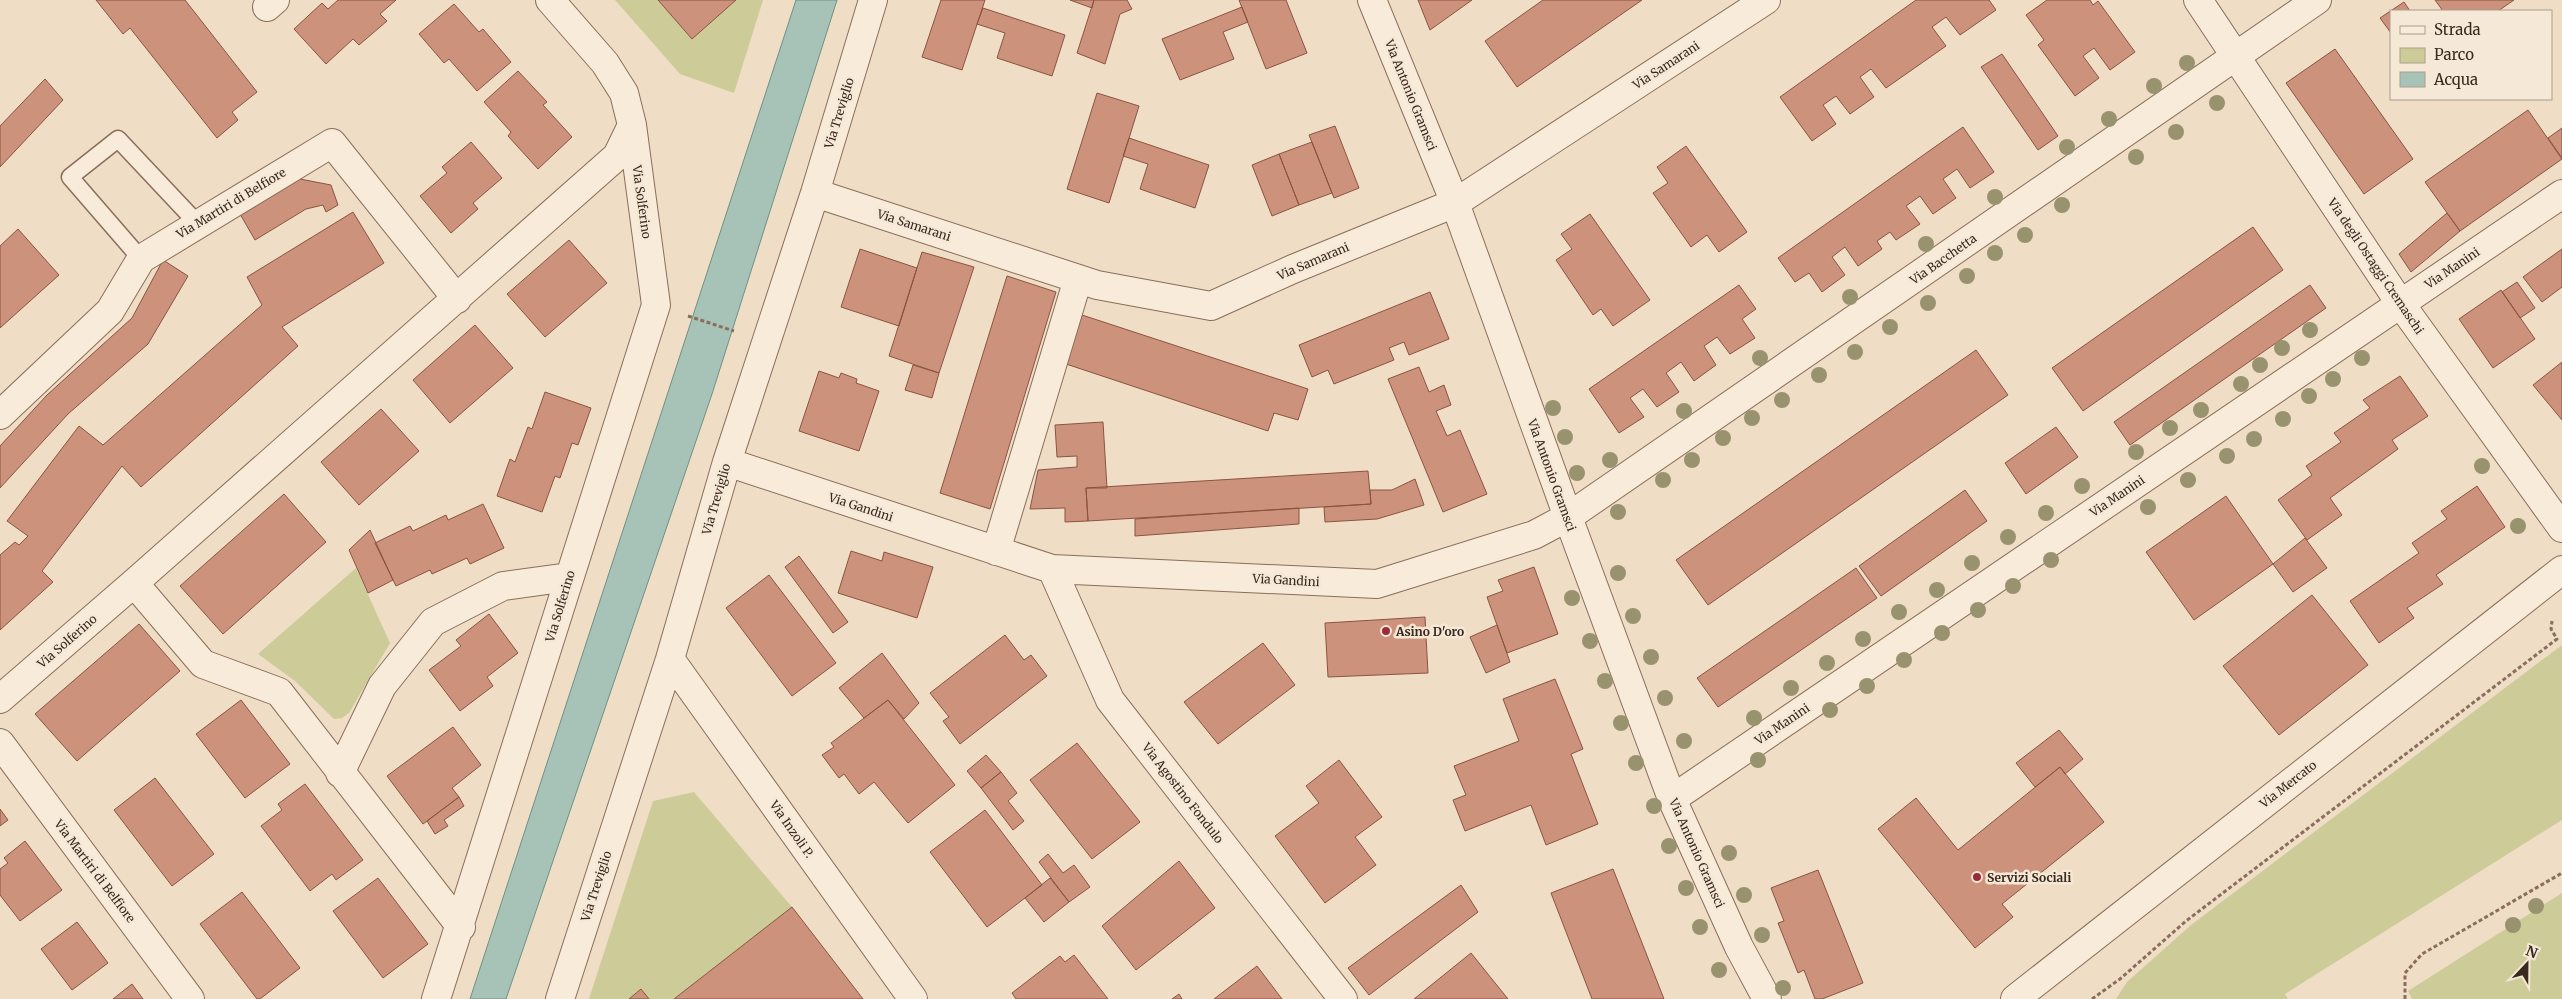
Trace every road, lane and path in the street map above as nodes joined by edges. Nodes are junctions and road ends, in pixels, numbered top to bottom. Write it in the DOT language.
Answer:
graph roads {
  1 [pos="550,0"];
  2 [pos="873,0"];
  3 [pos="1372,0"];
  4 [pos="1766,0"];
  5 [pos="2198,0"];
  6 [pos="2317,0"];
  7 [pos="2236,58"];
  8 [pos="632,125"];
  9 [pos="815,193"];
  10 [pos="2562,194"];
  11 [pos="1455,203"];
  12 [pos="197,224"];
  13 [pos="141,259"];
  14 [pos="1078,279"];
  15 [pos="457,299"];
  16 [pos="2400,303"];
  17 [pos="656,305"];
  18 [pos="764,342"];
  19 [pos="0,415"];
  20 [pos="727,462"];
  21 [pos="1568,517"];
  22 [pos="2562,528"];
  23 [pos="996,551"];
  24 [pos="1052,570"];
  25 [pos="2562,570"];
  26 [pos="569,577"];
  27 [pos="134,584"];
  28 [pos="2539,587"];
  29 [pos="670,659"];
  30 [pos="0,699"];
  31 [pos="0,743"];
  32 [pos="340,773"];
  33 [pos="1672,799"];
  34 [pos="2562,873"];
  35 [pos="461,927"];
  36 [pos="1739,947"];
  37 [pos="190,999"];
  38 [pos="436,999"];
  39 [pos="560,999"];
  40 [pos="913,999"];
  41 [pos="1343,999"];
  42 [pos="1755,999"];
  43 [pos="1767,999"];
  44 [pos="2015,999"];
  45 [pos="2092,999"];
  46 [pos="2405,999"];
  1 -- 8 [label="street"];
  2 -- 9 [label="street, Via Treviglio"];
  3 -- 11 [label="street, Via Antonio Gramsci"];
  4 -- 11 [label="street, Via Samarani"];
  5 -- 7 [label="street, Via degli Ostaggi Cremaschi"];
  6 -- 7 [label="street, Via Bacchetta"];
  7 -- 16 [label="street, Via degli Ostaggi Cremaschi"];
  7 -- 21 [label="street, Via Bacchetta"];
  8 -- 15 [label="street, Via Solferino"];
  8 -- 17 [label="street, Via Solferino"];
  9 -- 14 [label="street, Via Samarani"];
  9 -- 18 [label="street, Via Treviglio"];
  10 -- 16 [label="street, Via Manini"];
  11 -- 14 [label="street, Via Samarani"];
  11 -- 21 [label="street, Via Antonio Gramsci"];
  12 -- 13 [label="street, Via Martiri di Belfiore"];
  12 -- 13 [label="lane"];
  12 -- 15 [label="street, Via Martiri di Belfiore"];
  13 -- 19 [label="street, Via Martiri di Belfiore"];
  14 -- 23 [label="street"];
  15 -- 27 [label="street, Via Solferino"];
  16 -- 22 [label="street, Via degli Ostaggi Cremaschi"];
  16 -- 33 [label="street, Via Manini"];
  17 -- 18 [label="path"];
  17 -- 26 [label="street, Via Solferino"];
  18 -- 20 [label="street, Via Treviglio"];
  20 -- 23 [label="street, Via Gandini"];
  20 -- 29 [label="street, Via Treviglio"];
  21 -- 24 [label="street, Via Gandini"];
  21 -- 33 [label="street, Via Antonio Gramsci"];
  23 -- 24 [label="street, Via Gandini"];
  24 -- 41 [label="street, Via Agostino Fondulo"];
  25 -- 28 [label="street, Via Mercato"];
  26 -- 32 [label="street"];
  26 -- 35 [label="street, Via Solferino"];
  27 -- 30 [label="street, Via Solferino"];
  27 -- 32 [label="street"];
  28 -- 44 [label="street, Via Mercato"];
  28 -- 45 [label="path"];
  29 -- 39 [label="street, Via Treviglio"];
  29 -- 40 [label="street, Via Inzoli P."];
  31 -- 37 [label="street, Via Martiri di Belfiore"];
  32 -- 35 [label="street"];
  33 -- 36 [label="street, Via Antonio Gramsci"];
  34 -- 46 [label="path"];
  35 -- 38 [label="street, Via Solferino"];
  36 -- 42 [label="street, Via Antonio Gramsci"];
  36 -- 43 [label="street, Via Antonio Gramsci"];
}
